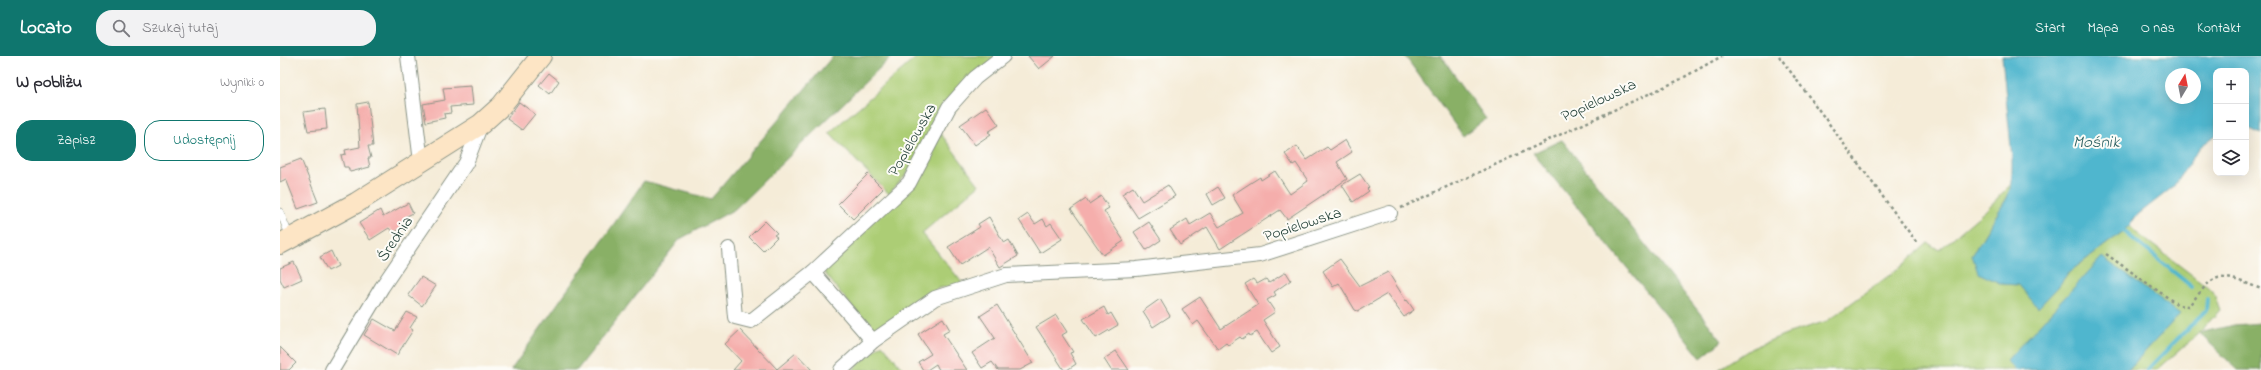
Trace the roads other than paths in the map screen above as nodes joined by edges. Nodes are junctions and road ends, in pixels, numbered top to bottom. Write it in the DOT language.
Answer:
graph roads {
  1 [pos="408,56"];
  2 [pos="541,56"];
  3 [pos="1003,56"];
  4 [pos="481,124"];
  5 [pos="421,162"];
  6 [pos="280,212"];
  7 [pos="1390,213"];
  8 [pos="285,242"];
  9 [pos="729,249"];
  10 [pos="813,272"];
  11 [pos="873,341"];
  12 [pos="332,370"];
  13 [pos="841,370"];
  1 -- 5 [label="street"];
  2 -- 4 [label="street"];
  3 -- 10 [label="street, Popielowska"];
  4 -- 5 [label="street"];
  4 -- 12 [label="street, Średnia"];
  5 -- 8 [label="street"];
  6 -- 8 [label="lane"];
  7 -- 11 [label="street, Popielowska"];
  9 -- 10 [label="street, Popielowska"];
  10 -- 11 [label="street"];
  11 -- 13 [label="street, Popielowska"];
}
